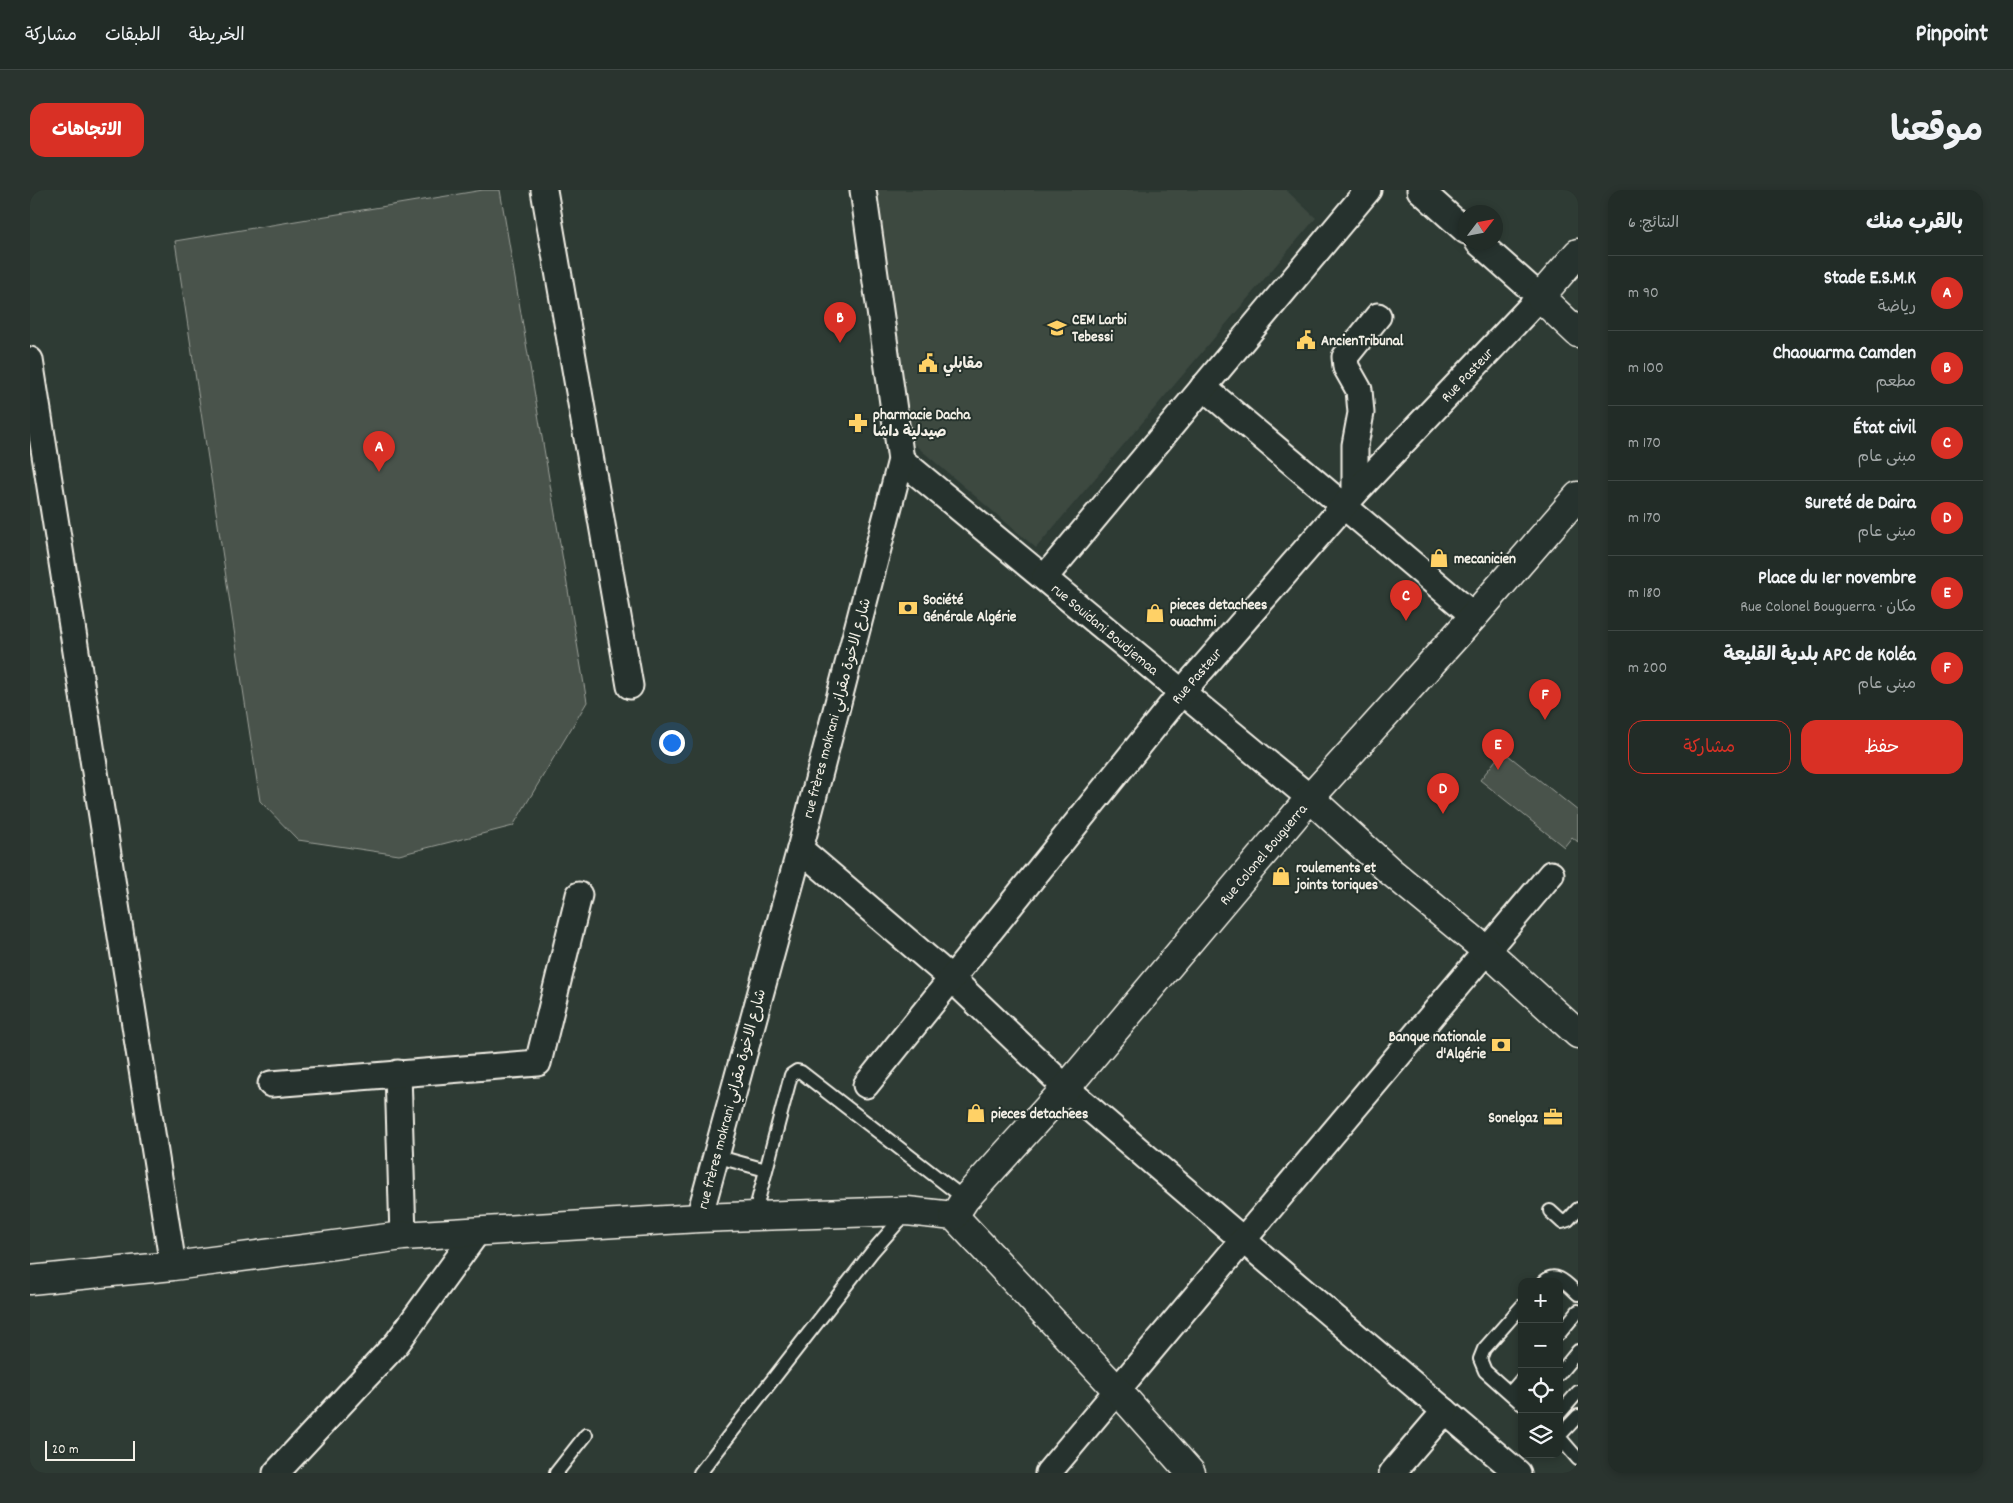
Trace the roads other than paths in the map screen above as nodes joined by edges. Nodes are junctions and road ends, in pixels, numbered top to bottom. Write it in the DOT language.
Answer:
graph roads {
  1 [pos="544,190"];
  2 [pos="863,190"];
  3 [pos="1368,190"];
  4 [pos="1420,190"];
  5 [pos="1458,224"];
  6 [pos="1487,250"];
  7 [pos="1578,253"];
  8 [pos="1540,297"];
  9 [pos="1378,316"];
  10 [pos="1578,333"];
  11 [pos="30,360"];
  12 [pos="1203,387"];
  13 [pos="901,460"];
  14 [pos="1578,496"];
  15 [pos="1350,500"];
  16 [pos="1045,577"];
  17 [pos="1474,616"];
  18 [pos="630,686"];
  19 [pos="1182,692"];
  20 [pos="1310,798"];
  21 [pos="800,848"];
  22 [pos="1551,874"];
  23 [pos="579,895"];
  24 [pos="1487,951"];
  25 [pos="952,980"];
  26 [pos="1578,1034"];
  27 [pos="398,1073"];
  28 [pos="271,1084"];
  29 [pos="866,1085"];
  30 [pos="1066,1088"];
  31 [pos="715,1156"];
  32 [pos="766,1170"];
  33 [pos="960,1208"];
  34 [pos="1578,1209"];
  35 [pos="907,1211"];
  36 [pos="1550,1211"];
  37 [pos="754,1216"];
  38 [pos="699,1218"];
  39 [pos="478,1232"];
  40 [pos="403,1236"];
  41 [pos="1243,1240"];
  42 [pos="173,1266"];
  43 [pos="30,1280"];
  44 [pos="1563,1281"];
  45 [pos="1578,1294"];
  46 [pos="1518,1310"];
  47 [pos="1578,1311"];
  48 [pos="1563,1329"];
  49 [pos="1578,1351"];
  50 [pos="1563,1369"];
  51 [pos="1518,1384"];
  52 [pos="1118,1391"];
  53 [pos="1578,1392"];
  54 [pos="1510,1393"];
  55 [pos="1518,1400"];
  56 [pos="1445,1411"];
  57 [pos="1560,1413"];
  58 [pos="1578,1416"];
  59 [pos="1563,1433"];
  60 [pos="586,1435"];
  61 [pos="1563,1442"];
  62 [pos="1578,1459"];
  63 [pos="276,1473"];
  64 [pos="556,1473"];
  65 [pos="700,1473"];
  66 [pos="1048,1473"];
  67 [pos="1191,1473"];
  68 [pos="1392,1473"];
  69 [pos="1518,1473"];
  1 -- 18 [label="street"];
  2 -- 13 [label="street, rue frères mokrani شارع الاخوة مقراني"];
  3 -- 12 [label="street"];
  4 -- 5 [label="street"];
  6 -- 8 [label="street"];
  7 -- 8 [label="main road"];
  8 -- 10 [label="main road"];
  8 -- 15 [label="street, Rue Pasteur"];
  9 -- 15 [label="street"];
  11 -- 42 [label="street"];
  12 -- 15 [label="street"];
  12 -- 16 [label="street"];
  13 -- 16 [label="street, rue Souidani Boudjemaa"];
  13 -- 21 [label="street, rue frères mokrani شارع الاخوة مقراني"];
  14 -- 17 [label="main road, Rue Colonel Bouguerra"];
  15 -- 17 [label="street"];
  15 -- 19 [label="street, Rue Pasteur"];
  16 -- 19 [label="street, rue Souidani Boudjemaa"];
  17 -- 20 [label="main road, Rue Colonel Bouguerra"];
  19 -- 20 [label="street, rue Souidani Boudjemaa"];
  19 -- 25 [label="street, Rue Pasteur"];
  20 -- 24 [label="main road"];
  20 -- 30 [label="main road, Rue Colonel Bouguerra"];
  21 -- 25 [label="street"];
  21 -- 31 [label="street, rue frères mokrani شارع الاخوة مقراني"];
  22 -- 24 [label="street"];
  23 -- 27 [label="street"];
  24 -- 26 [label="main road"];
  24 -- 41 [label="street"];
  25 -- 29 [label="street, Rue Pasteur"];
  25 -- 30 [label="street"];
  27 -- 28 [label="street"];
  27 -- 40 [label="street"];
  30 -- 33 [label="main road, Rue Colonel Bouguerra"];
  30 -- 41 [label="street"];
  31 -- 32 [label="lane"];
  31 -- 38 [label="street, rue frères mokrani شارع الاخوة مقراني"];
  32 -- 33 [label="lane"];
  32 -- 37 [label="lane"];
  33 -- 35 [label="main road"];
  33 -- 52 [label="main road"];
  34 -- 36 [label="lane"];
  35 -- 37 [label="main road"];
  35 -- 65 [label="lane"];
  37 -- 38 [label="main road"];
  38 -- 39 [label="main road"];
  39 -- 40 [label="main road"];
  39 -- 63 [label="street"];
  40 -- 42 [label="main road"];
  41 -- 52 [label="street"];
  41 -- 56 [label="street"];
  42 -- 43 [label="main road"];
  44 -- 45 [label="lane"];
  46 -- 54 [label="lane"];
  47 -- 48 [label="lane"];
  49 -- 50 [label="lane"];
  51 -- 54 [label="lane"];
  52 -- 66 [label="street"];
  52 -- 67 [label="main road"];
  53 -- 57 [label="lane"];
  54 -- 55 [label="lane"];
  56 -- 68 [label="street"];
  56 -- 69 [label="street"];
  58 -- 59 [label="lane"];
  60 -- 64 [label="lane"];
  61 -- 62 [label="lane"];
}
